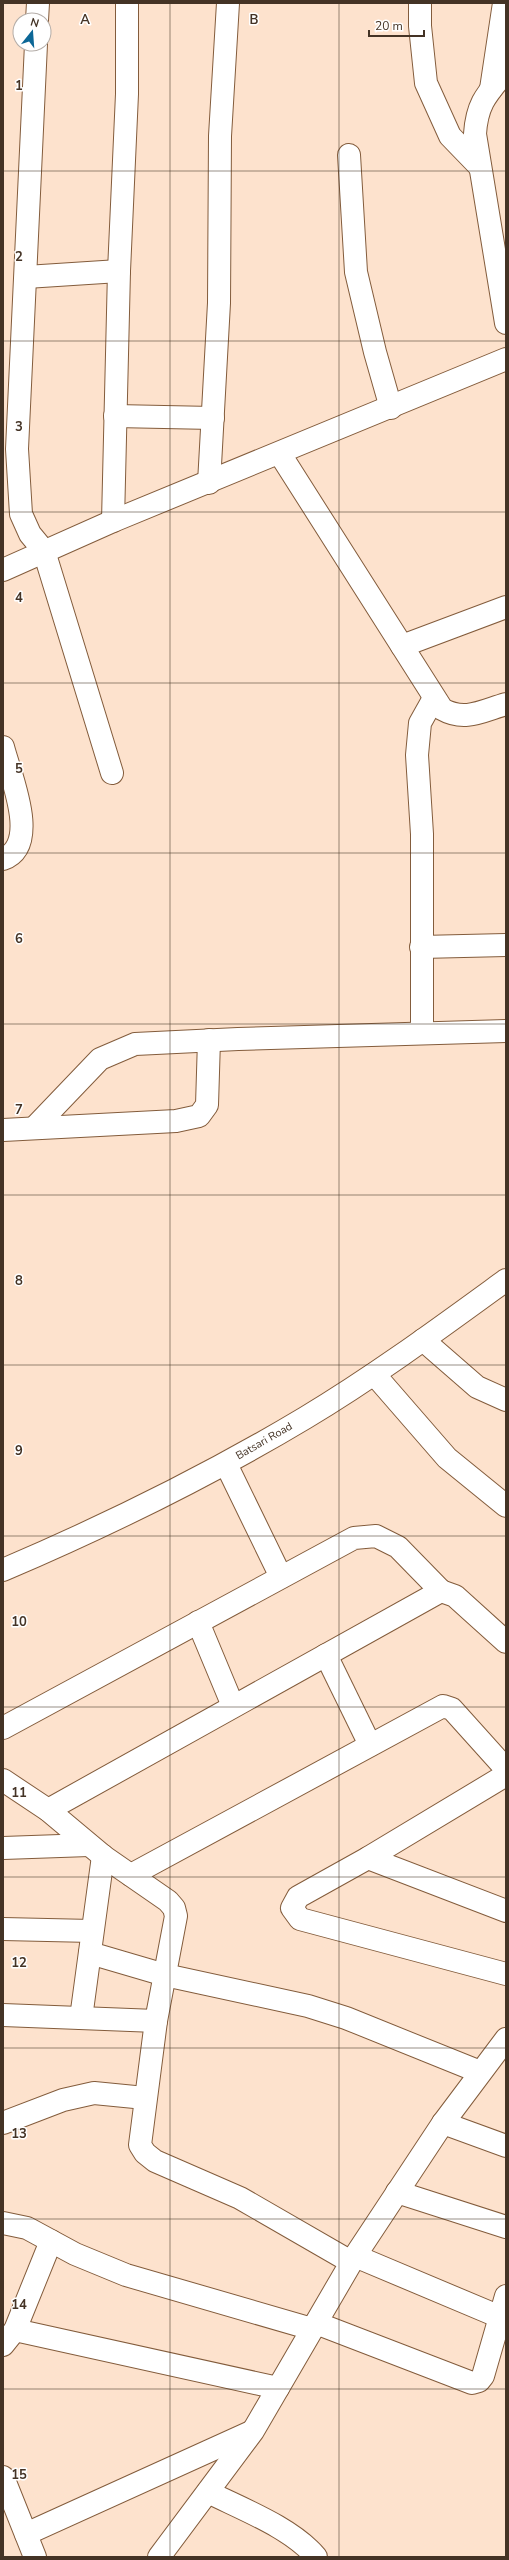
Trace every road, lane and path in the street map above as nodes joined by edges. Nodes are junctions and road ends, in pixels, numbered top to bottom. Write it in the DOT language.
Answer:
graph roads {
  1 [pos="127,3"];
  2 [pos="228,3"];
  3 [pos="420,3"];
  4 [pos="504,3"];
  5 [pos="36,52"];
  6 [pos="506,71"];
  7 [pos="491,89"];
  8 [pos="349,155"];
  9 [pos="480,167"];
  10 [pos="119,271"];
  11 [pos="26,277"];
  12 [pos="506,323"];
  13 [pos="506,359"];
  14 [pos="391,408"];
  15 [pos="115,416"];
  16 [pos="213,418"];
  17 [pos="280,454"];
  18 [pos="209,483"];
  19 [pos="113,521"];
  20 [pos="44,551"];
  21 [pos="3,570"];
  22 [pos="506,607"];
  23 [pos="402,646"];
  24 [pos="434,698"];
  25 [pos="506,704"];
  26 [pos="3,747"];
  27 [pos="112,773"];
  28 [pos="3,859"];
  29 [pos="506,945"];
  30 [pos="421,947"];
  31 [pos="422,1032"];
  32 [pos="506,1032"];
  33 [pos="210,1040"];
  34 [pos="34,1128"];
  35 [pos="3,1130"];
  36 [pos="506,1280"];
  37 [pos="423,1340"];
  38 [pos="374,1374"];
  39 [pos="506,1400"];
  40 [pos="226,1464"];
  41 [pos="506,1506"];
  42 [pos="3,1570"];
  43 [pos="281,1578"];
  44 [pos="442,1592"];
  45 [pos="198,1622"];
  46 [pos="506,1642"];
  47 [pos="326,1655"];
  48 [pos="233,1706"];
  49 [pos="3,1728"];
  50 [pos="370,1745"];
  51 [pos="503,1778"];
  52 [pos="3,1780"];
  53 [pos="48,1810"];
  54 [pos="3,1848"];
  55 [pos="96,1851"];
  56 [pos="368,1858"];
  57 [pos="131,1875"];
  58 [pos="506,1911"];
  59 [pos="3,1929"];
  60 [pos="92,1931"];
  61 [pos="90,1953"];
  62 [pos="165,1974"];
  63 [pos="506,1974"];
  64 [pos="3,2015"];
  65 [pos="81,2018"];
  66 [pos="156,2021"];
  67 [pos="506,2039"];
  68 [pos="480,2072"];
  69 [pos="144,2098"];
  70 [pos="3,2124"];
  71 [pos="444,2124"];
  72 [pos="506,2146"];
  73 [pos="397,2192"];
  74 [pos="3,2223"];
  75 [pos="506,2227"];
  76 [pos="51,2241"];
  77 [pos="353,2259"];
  78 [pos="506,2296"];
  79 [pos="500,2317"];
  80 [pos="314,2326"];
  81 [pos="9,2338"];
  82 [pos="278,2388"];
  83 [pos="253,2431"];
  84 [pos="3,2477"];
  85 [pos="208,2492"];
  86 [pos="26,2534"];
  87 [pos="36,2557"];
  88 [pos="159,2557"];
  89 [pos="316,2557"];
  1 -- 10 [label="street"];
  2 -- 16 [label="street"];
  3 -- 9 [label="street"];
  4 -- 7 [label="street"];
  5 -- 11 [label="street"];
  6 -- 7 [label="street"];
  7 -- 9 [label="street"];
  8 -- 14 [label="street"];
  9 -- 12 [label="street"];
  10 -- 11 [label="street"];
  10 -- 15 [label="street"];
  11 -- 20 [label="street"];
  13 -- 14 [label="street"];
  14 -- 17 [label="street"];
  15 -- 16 [label="street"];
  15 -- 19 [label="street"];
  16 -- 18 [label="street"];
  17 -- 18 [label="street"];
  17 -- 23 [label="street"];
  18 -- 19 [label="street"];
  19 -- 20 [label="street"];
  20 -- 21 [label="street"];
  20 -- 27 [label="street"];
  22 -- 23 [label="street"];
  23 -- 24 [label="street"];
  24 -- 25 [label="street"];
  24 -- 30 [label="street"];
  26 -- 28 [label="street"];
  29 -- 30 [label="street"];
  30 -- 31 [label="street"];
  31 -- 32 [label="street"];
  31 -- 33 [label="street"];
  33 -- 34 [label="street"];
  33 -- 34 [label="street"];
  34 -- 35 [label="street"];
  36 -- 37 [label="street, Batsari Road"];
  37 -- 38 [label="street, Batsari Road"];
  37 -- 39 [label="street"];
  38 -- 40 [label="street, Batsari Road"];
  38 -- 41 [label="street"];
  40 -- 42 [label="street, Batsari Road"];
  40 -- 43 [label="street"];
  43 -- 44 [label="street"];
  43 -- 45 [label="street"];
  44 -- 46 [label="street"];
  44 -- 47 [label="street"];
  45 -- 48 [label="street"];
  45 -- 49 [label="street"];
  47 -- 48 [label="street"];
  47 -- 50 [label="street"];
  48 -- 53 [label="street"];
  50 -- 51 [label="street"];
  50 -- 57 [label="street"];
  51 -- 56 [label="street"];
  52 -- 53 [label="street"];
  53 -- 55 [label="street"];
  54 -- 55 [label="street"];
  55 -- 57 [label="street"];
  55 -- 60 [label="street"];
  56 -- 58 [label="street"];
  56 -- 63 [label="street"];
  57 -- 62 [label="street"];
  59 -- 60 [label="street"];
  60 -- 61 [label="street"];
  61 -- 62 [label="street"];
  61 -- 65 [label="street"];
  62 -- 66 [label="street"];
  62 -- 68 [label="street"];
  64 -- 65 [label="street"];
  65 -- 66 [label="street"];
  66 -- 69 [label="street"];
  67 -- 68 [label="street"];
  68 -- 71 [label="street"];
  69 -- 70 [label="street"];
  69 -- 77 [label="street"];
  71 -- 72 [label="street"];
  71 -- 73 [label="street"];
  73 -- 75 [label="street"];
  73 -- 77 [label="street"];
  74 -- 76 [label="street"];
  76 -- 80 [label="street"];
  76 -- 81 [label="street"];
  77 -- 79 [label="street"];
  77 -- 80 [label="street"];
  78 -- 79 [label="street"];
  79 -- 80 [label="street"];
  80 -- 82 [label="street"];
  81 -- 82 [label="street"];
  82 -- 83 [label="street"];
  83 -- 85 [label="street"];
  83 -- 86 [label="street"];
  84 -- 86 [label="street"];
  85 -- 88 [label="street"];
  85 -- 89 [label="street"];
  86 -- 87 [label="street"];
}
